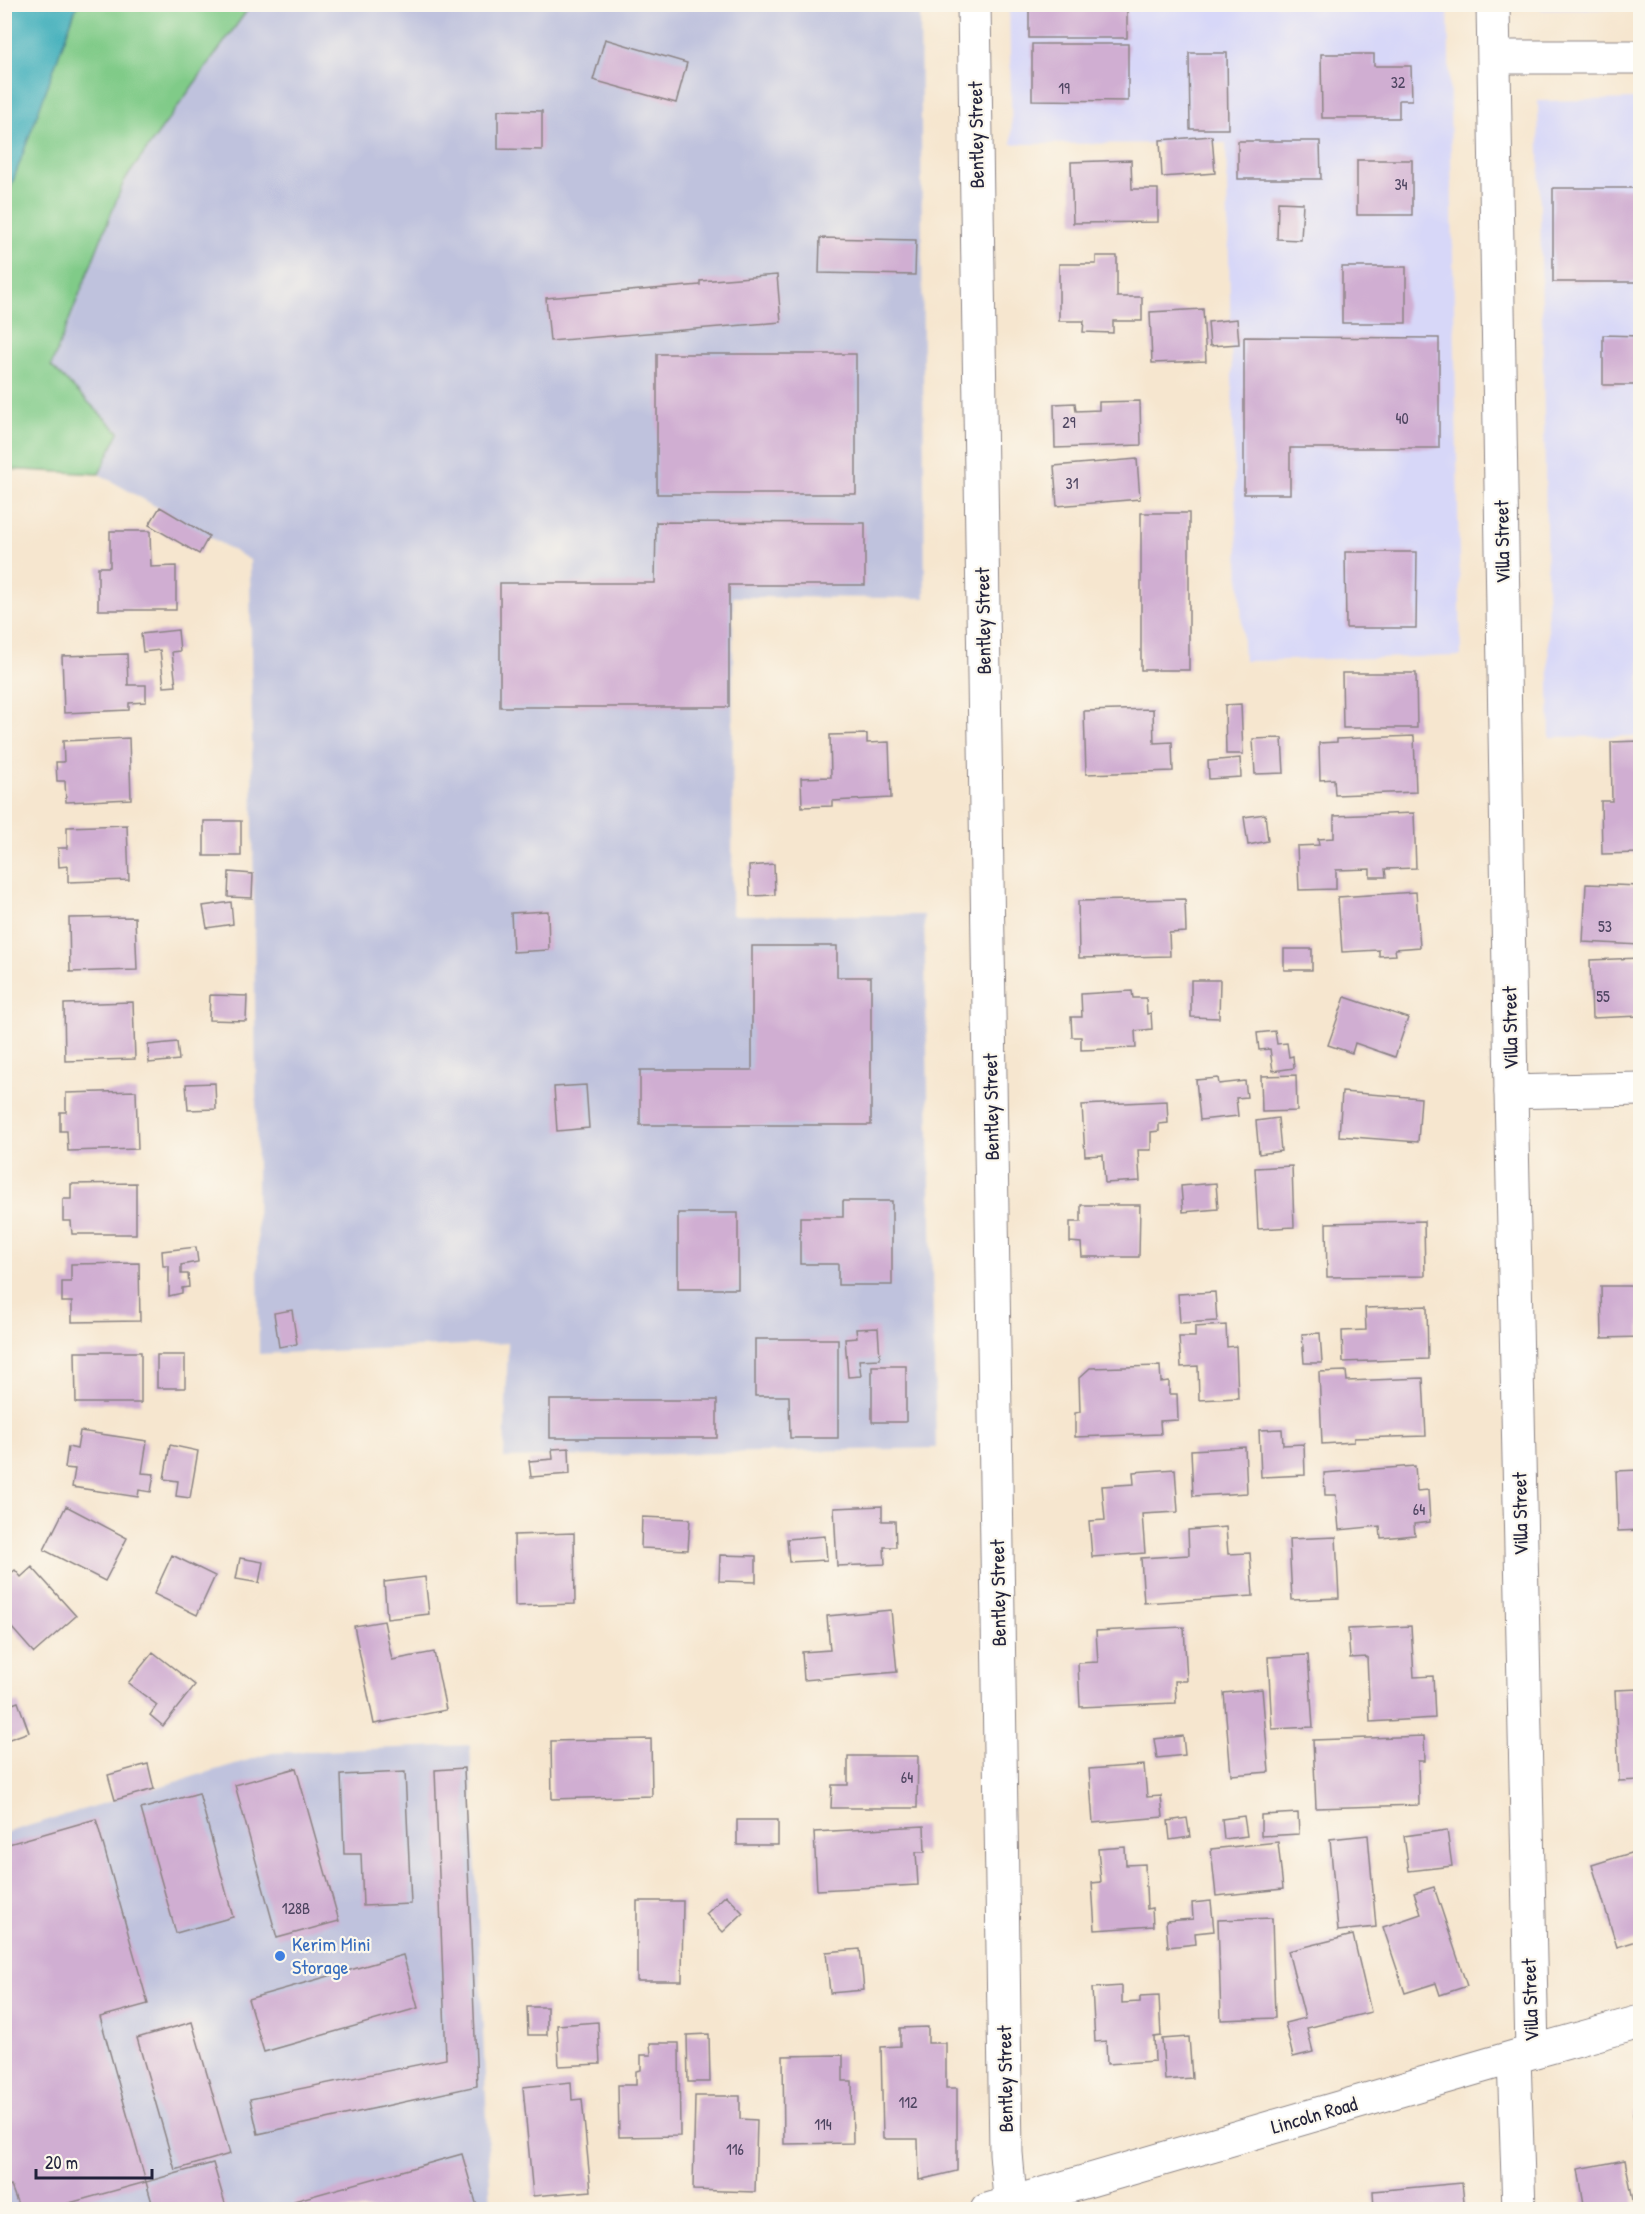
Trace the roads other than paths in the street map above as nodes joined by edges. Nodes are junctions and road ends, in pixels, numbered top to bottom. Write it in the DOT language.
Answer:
graph roads {
  1 [pos="974,4"];
  2 [pos="1493,4"];
  3 [pos="1495,57"];
  4 [pos="1641,57"];
  5 [pos="1641,1089"];
  6 [pos="1511,1092"];
  7 [pos="1641,2022"];
  8 [pos="1523,2054"];
  9 [pos="1003,2207"];
  10 [pos="1519,2210"];
  1 -- 9 [label="street, Bentley Street"];
  2 -- 3 [label="street, Villa Street"];
  3 -- 4 [label="street"];
  3 -- 6 [label="street, Villa Street"];
  5 -- 6 [label="street"];
  6 -- 8 [label="street, Villa Street"];
  7 -- 8 [label="street, Lincoln Road"];
  8 -- 9 [label="street, Lincoln Road"];
  8 -- 10 [label="street, Villa Street"];
}
